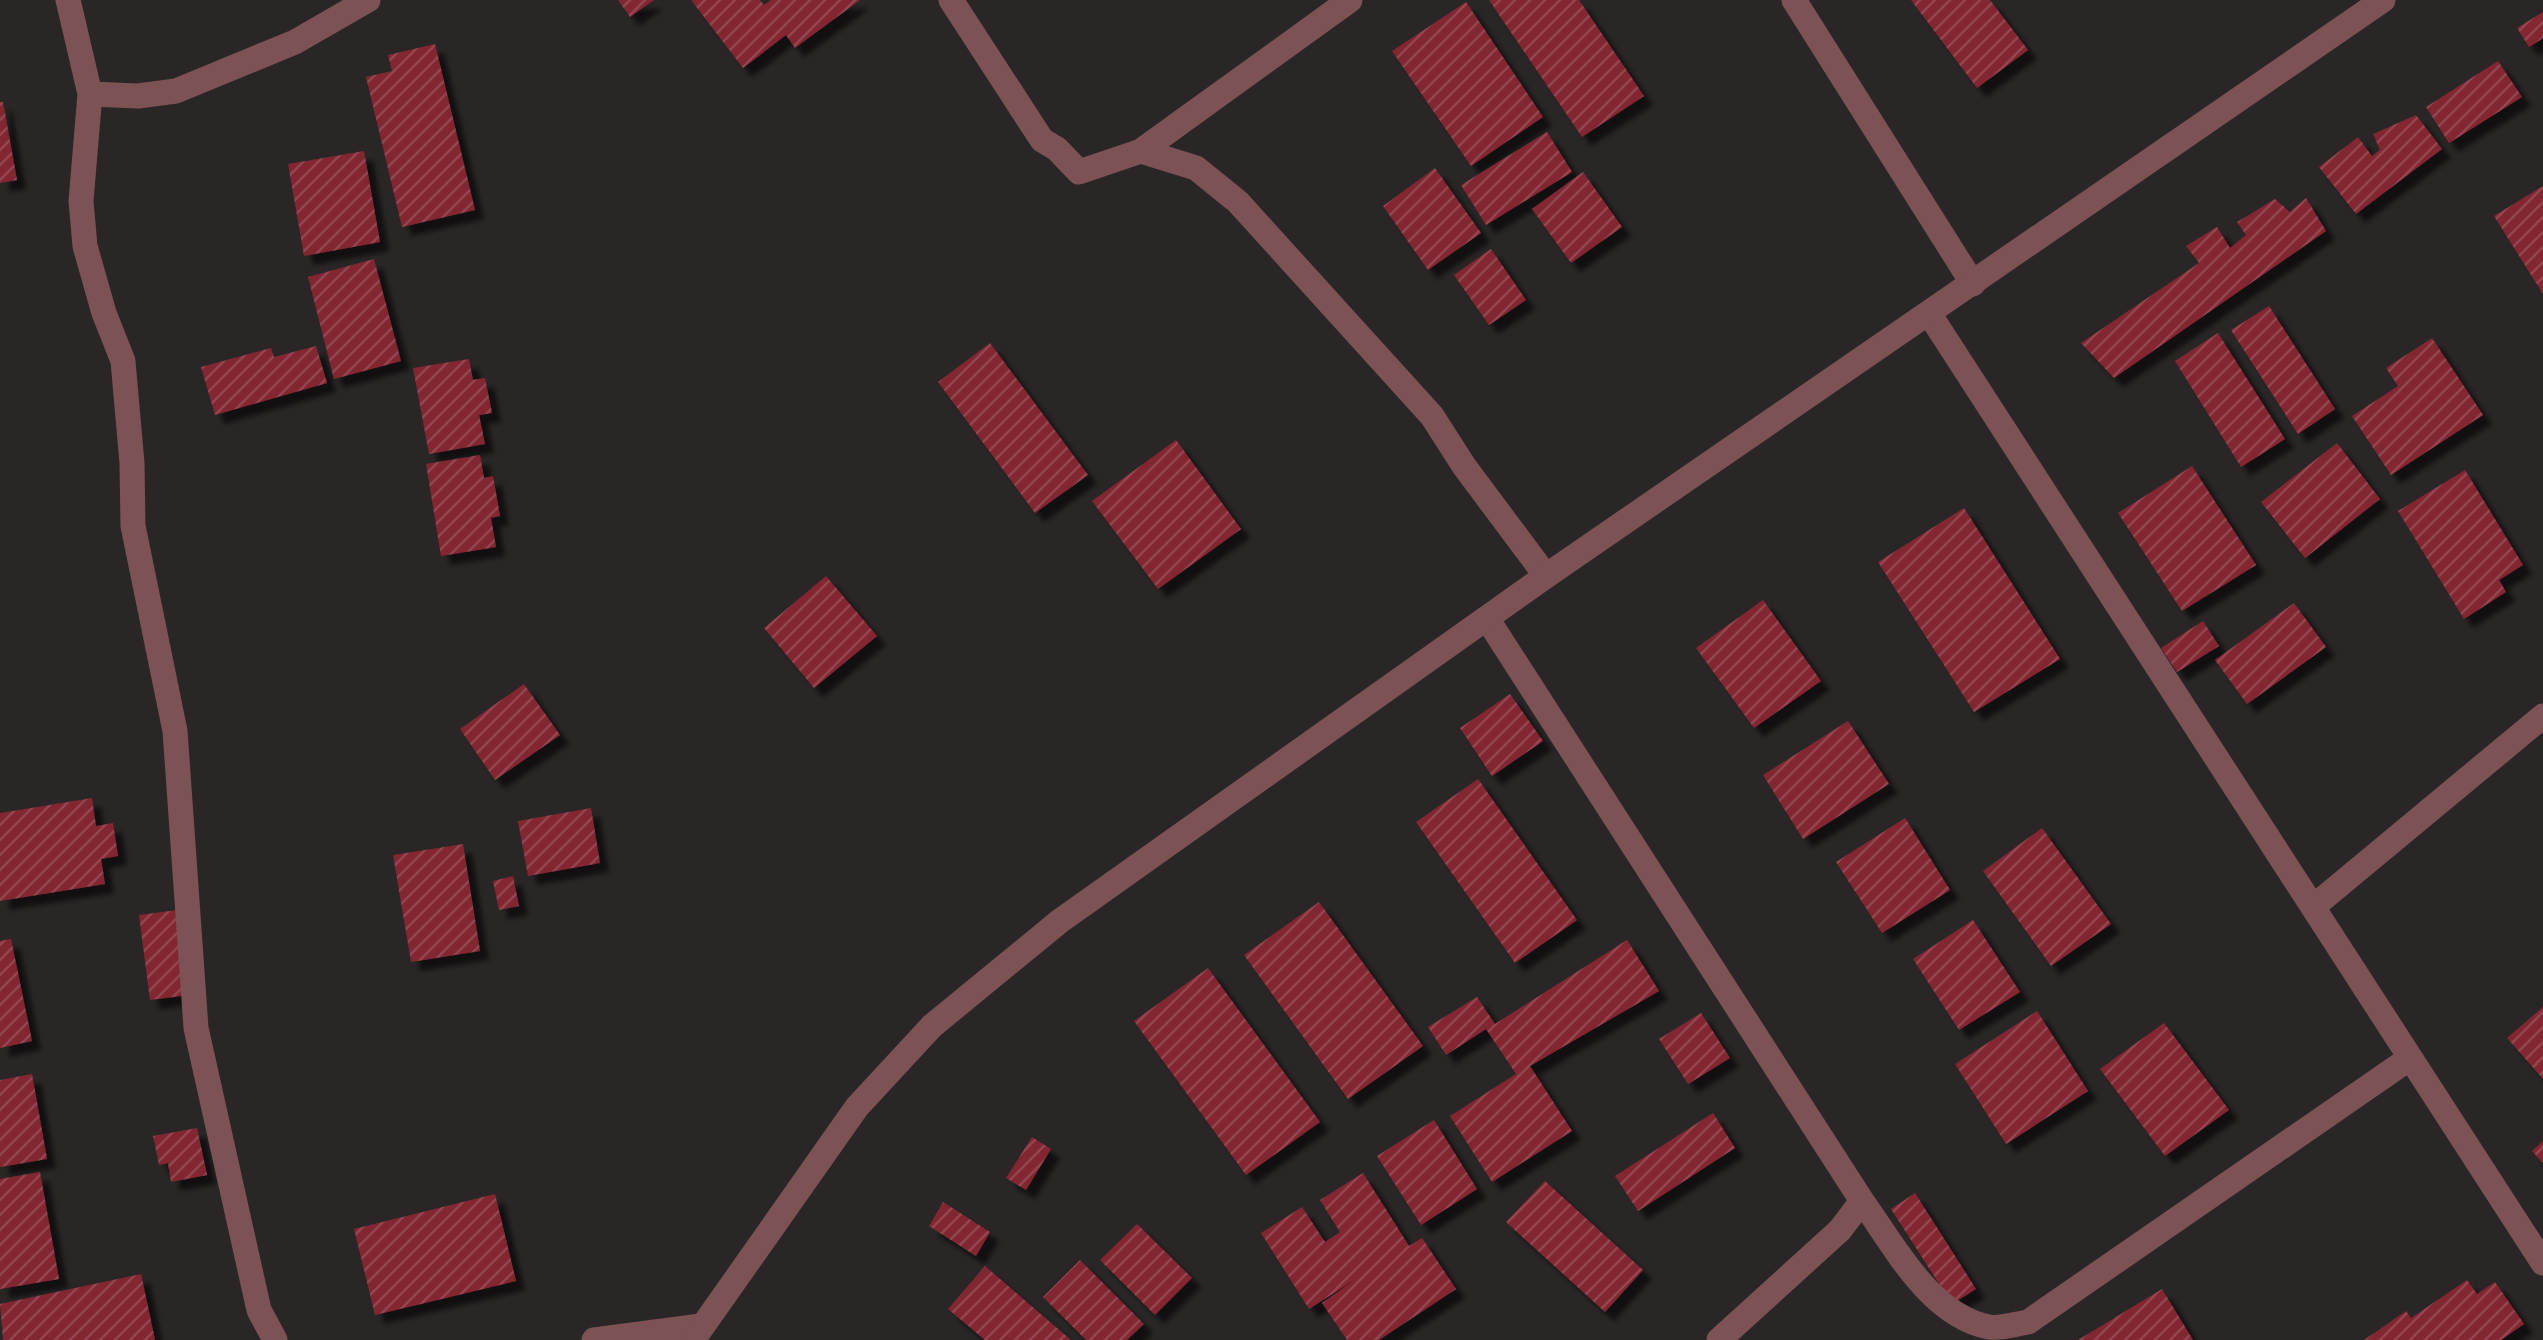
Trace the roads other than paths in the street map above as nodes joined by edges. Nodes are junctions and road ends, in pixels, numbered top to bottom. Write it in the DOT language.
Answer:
graph roads {
  1 [pos="68,0"];
  2 [pos="368,0"];
  3 [pos="951,0"];
  4 [pos="1350,0"];
  5 [pos="1794,0"];
  6 [pos="2383,0"];
  7 [pos="90,94"];
  8 [pos="1141,151"];
  9 [pos="1973,284"];
  10 [pos="1930,315"];
  11 [pos="1546,576"];
  12 [pos="1488,620"];
  13 [pos="2543,716"];
  14 [pos="2312,907"];
  15 [pos="2410,1058"];
  16 [pos="1862,1201"];
  17 [pos="2543,1263"];
  18 [pos="697,1333"];
  19 [pos="275,1340"];
  20 [pos="594,1340"];
  21 [pos="1719,1340"];
  1 -- 7 [label="street"];
  2 -- 7 [label="street"];
  3 -- 8 [label="street"];
  4 -- 8 [label="street"];
  5 -- 9 [label="street"];
  6 -- 9 [label="street"];
  7 -- 19 [label="street"];
  8 -- 11 [label="street"];
  9 -- 10 [label="street"];
  10 -- 11 [label="street"];
  10 -- 14 [label="street"];
  11 -- 12 [label="street"];
  12 -- 16 [label="street"];
  12 -- 18 [label="street"];
  13 -- 14 [label="street"];
  14 -- 15 [label="street"];
  15 -- 16 [label="street"];
  15 -- 17 [label="street"];
  16 -- 21 [label="street"];
  18 -- 20 [label="street"];
}
